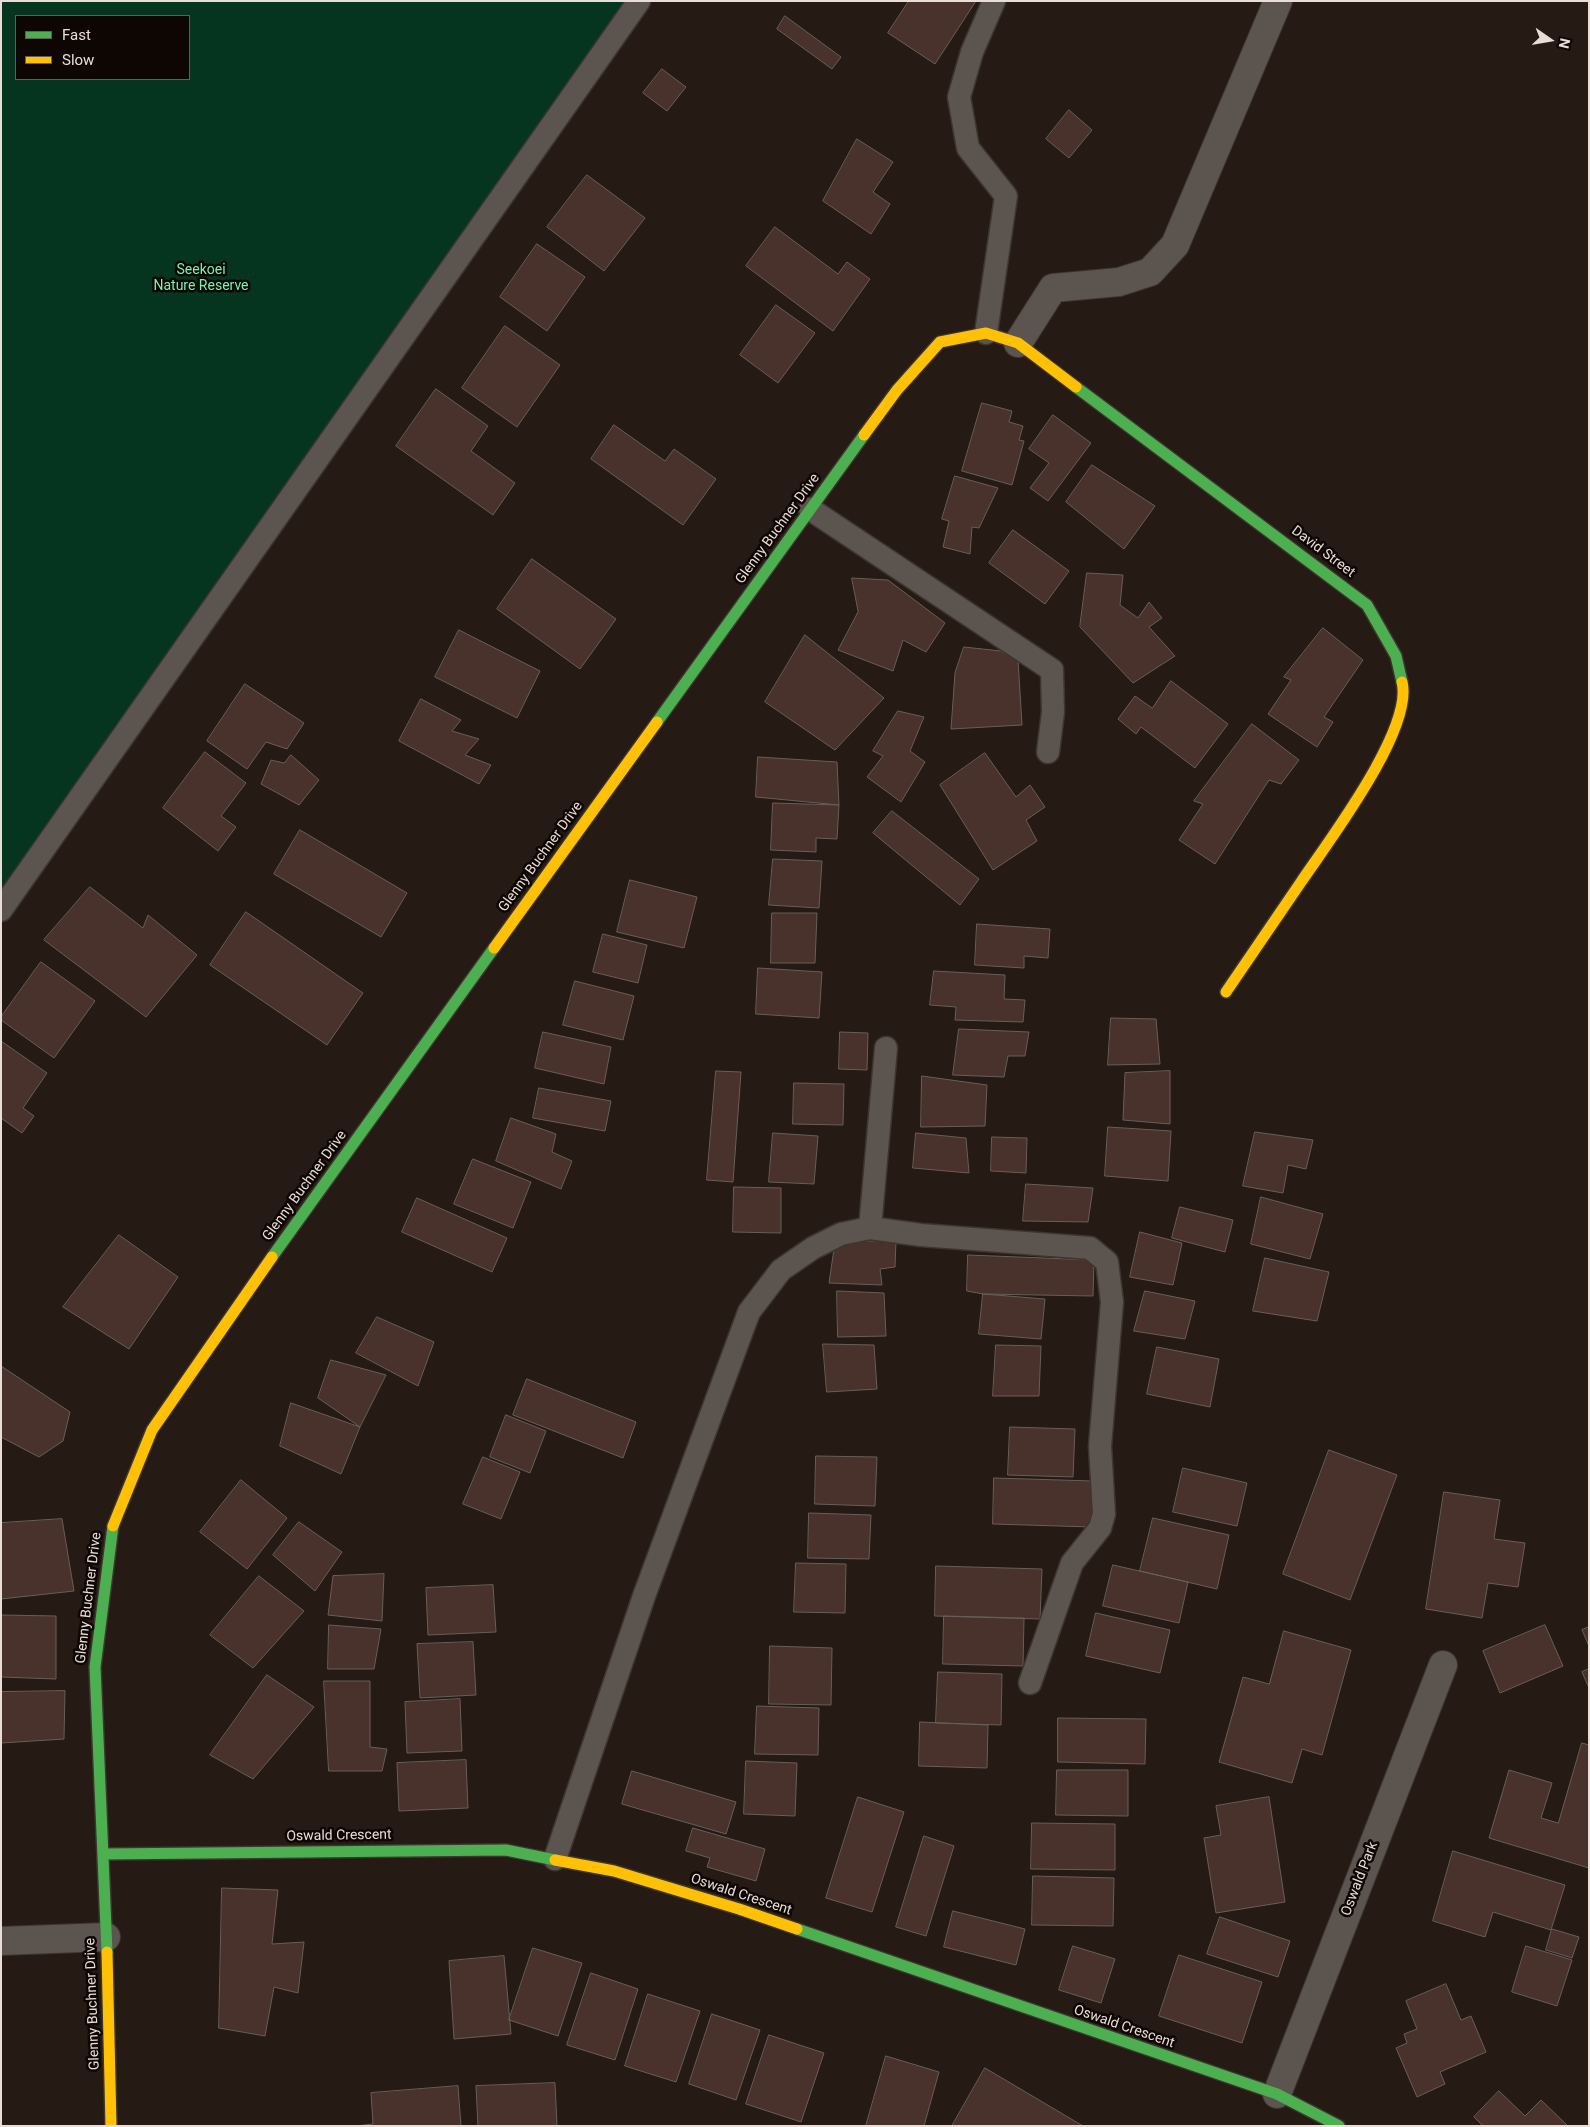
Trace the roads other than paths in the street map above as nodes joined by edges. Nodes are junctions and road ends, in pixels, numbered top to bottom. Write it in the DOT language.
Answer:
graph roads {
  1 [pos="640,1"];
  2 [pos="994,1"];
  3 [pos="1278,1"];
  4 [pos="986,334"];
  5 [pos="1018,343"];
  6 [pos="897,390"];
  7 [pos="810,510"];
  8 [pos="1048,752"];
  9 [pos="1,910"];
  10 [pos="1226,992"];
  11 [pos="886,1048"];
  12 [pos="870,1228"];
  13 [pos="1443,1665"];
  14 [pos="1030,1684"];
  15 [pos="104,1854"];
  16 [pos="555,1859"];
  17 [pos="106,1937"];
  18 [pos="1,1941"];
  19 [pos="1277,2094"];
  20 [pos="111,2126"];
  21 [pos="1339,2126"];
  1 -- 9 [label="lane"];
  2 -- 4 [label="lane"];
  3 -- 5 [label="street"];
  4 -- 5 [label="street, David Street"];
  4 -- 6 [label="street, David Street"];
  5 -- 10 [label="street, David Street"];
  6 -- 7 [label="street, Glenny Buchner Drive"];
  7 -- 8 [label="lane"];
  7 -- 15 [label="street, Glenny Buchner Drive"];
  11 -- 12 [label="lane"];
  12 -- 14 [label="lane"];
  12 -- 16 [label="lane"];
  13 -- 19 [label="street, Oswald Park"];
  15 -- 16 [label="street, Oswald Crescent"];
  15 -- 17 [label="street, Glenny Buchner Drive"];
  16 -- 19 [label="street, Oswald Crescent"];
  17 -- 18 [label="street"];
  17 -- 20 [label="street, Glenny Buchner Drive"];
  19 -- 21 [label="street, Oswald Crescent"];
}
